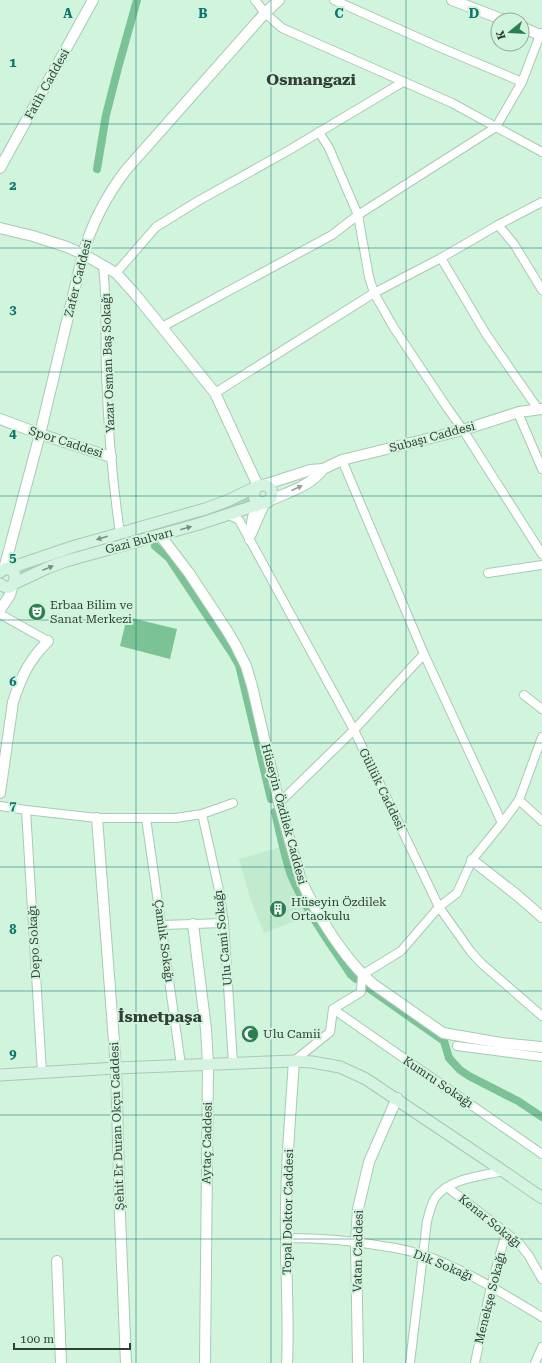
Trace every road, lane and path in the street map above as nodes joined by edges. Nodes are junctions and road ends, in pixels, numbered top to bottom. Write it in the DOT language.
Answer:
graph roads {
  1 [pos="93,0"];
  2 [pos="255,0"];
  3 [pos="279,0"];
  4 [pos="334,0"];
  5 [pos="452,0"];
  6 [pos="265,13"];
  7 [pos="490,15"];
  8 [pos="530,30"];
  9 [pos="541,34"];
  10 [pos="403,82"];
  11 [pos="522,82"];
  12 [pos="496,127"];
  13 [pos="319,132"];
  14 [pos="542,152"];
  15 [pos="0,168"];
  16 [pos="541,203"];
  17 [pos="358,215"];
  18 [pos="498,225"];
  19 [pos="0,228"];
  20 [pos="83,254"];
  21 [pos="441,258"];
  22 [pos="103,265"];
  23 [pos="116,273"];
  24 [pos="542,290"];
  25 [pos="374,293"];
  26 [pos="162,327"];
  27 [pos="215,393"];
  28 [pos="540,409"];
  29 [pos="518,413"];
  30 [pos="0,419"];
  31 [pos="463,430"];
  32 [pos="40,434"];
  33 [pos="111,457"];
  34 [pos="342,460"];
  35 [pos="323,469"];
  36 [pos="542,469"];
  37 [pos="261,485"];
  38 [pos="258,503"];
  39 [pos="228,514"];
  40 [pos="120,533"];
  41 [pos="160,535"];
  42 [pos="249,540"];
  43 [pos="542,554"];
  44 [pos="542,565"];
  45 [pos="3,570"];
  46 [pos="488,573"];
  47 [pos="5,586"];
  48 [pos="0,610"];
  49 [pos="0,614"];
  50 [pos="48,641"];
  51 [pos="424,654"];
  52 [pos="524,695"];
  53 [pos="542,709"];
  54 [pos="354,730"];
  55 [pos="542,737"];
  56 [pos="0,794"];
  57 [pos="519,800"];
  58 [pos="232,803"];
  59 [pos="279,803"];
  60 [pos="0,806"];
  61 [pos="26,810"];
  62 [pos="202,814"];
  63 [pos="97,818"];
  64 [pos="146,818"];
  65 [pos="542,821"];
  66 [pos="502,823"];
  67 [pos="472,860"];
  68 [pos="439,907"];
  69 [pos="542,917"];
  70 [pos="224,923"];
  71 [pos="193,924"];
  72 [pos="162,925"];
  73 [pos="362,975"];
  74 [pos="333,1009"];
  75 [pos="542,1016"];
  76 [pos="457,1046"];
  77 [pos="542,1047"];
  78 [pos="542,1057"];
  79 [pos="294,1061"];
  80 [pos="234,1063"];
  81 [pos="208,1064"];
  82 [pos="181,1065"];
  83 [pos="116,1068"];
  84 [pos="42,1073"];
  85 [pos="0,1075"];
  86 [pos="397,1098"];
  87 [pos="542,1154"];
  88 [pos="504,1171"];
  89 [pos="447,1187"];
  90 [pos="542,1198"];
  91 [pos="506,1233"];
  92 [pos="286,1238"];
  93 [pos="356,1242"];
  94 [pos="423,1255"];
  95 [pos="57,1261"];
  96 [pos="542,1278"];
  97 [pos="491,1286"];
  98 [pos="542,1317"];
  99 [pos="542,1346"];
  100 [pos="61,1363"];
  101 [pos="126,1363"];
  102 [pos="205,1363"];
  103 [pos="286,1363"];
  104 [pos="358,1363"];
  105 [pos="410,1363"];
  106 [pos="474,1363"];
  107 [pos="536,1363"];
  1 -- 15 [label="street, Fatih Caddesi"];
  2 -- 6 [label="street"];
  3 -- 6 [label="street, Zafer Caddesi"];
  4 -- 11 [label="street"];
  5 -- 7 [label="street"];
  6 -- 10 [label="street"];
  6 -- 20 [label="street, Zafer Caddesi"];
  8 -- 9 [label="street"];
  9 -- 11 [label="street"];
  10 -- 12 [label="street"];
  10 -- 13 [label="street"];
  11 -- 12 [label="street"];
  12 -- 14 [label="street"];
  12 -- 17 [label="street"];
  13 -- 17 [label="street"];
  13 -- 23 [label="street"];
  16 -- 18 [label="street"];
  17 -- 25 [label="street"];
  17 -- 26 [label="street"];
  18 -- 21 [label="street"];
  18 -- 24 [label="street"];
  19 -- 20 [label="street"];
  20 -- 22 [label="street"];
  20 -- 32 [label="street, Zafer Caddesi"];
  21 -- 25 [label="street"];
  21 -- 28 [label="street"];
  22 -- 23 [label="street"];
  22 -- 33 [label="street, Yazar Osman Baş Sokağı"];
  23 -- 26 [label="street"];
  25 -- 27 [label="street"];
  25 -- 31 [label="street"];
  26 -- 27 [label="street"];
  27 -- 37 [label="street"];
  28 -- 29 [label="street, Subaşı Caddesi"];
  29 -- 31 [label="street, Subaşı Caddesi"];
  29 -- 36 [label="street"];
  30 -- 32 [label="street, Spor Caddesi"];
  31 -- 34 [label="street, Subaşı Caddesi"];
  31 -- 43 [label="street"];
  32 -- 33 [label="street, Spor Caddesi"];
  32 -- 45 [label="street, Zafer Caddesi"];
  33 -- 40 [label="street, Yazar Osman Baş Sokağı"];
  34 -- 35 [label="street, Subaşı Caddesi"];
  34 -- 51 [label="street"];
  35 -- 37 [label="street, Subaşı Caddesi"];
  38 -- 35 [label="street, Subaşı Caddesi, one-way"];
  37 -- 38 [label="main road"];
  37 -- 38 [label="main road"];
  37 -- 40 [label="main road, Gazi Bulvarı"];
  38 -- 39 [label="main road, Gazi Bulvarı"];
  38 -- 42 [label="street"];
  38 -- 42 [label="street"];
  41 -- 39 [label="main road, Gazi Bulvarı, one-way"];
  39 -- 42 [label="street, Güllük Caddesi"];
  40 -- 45 [label="main road, Gazi Bulvarı, one-way"];
  47 -- 41 [label="main road, Gazi Bulvarı, one-way"];
  41 -- 59 [label="street, Hüseyin Özdilek Caddesi"];
  42 -- 54 [label="street, Güllük Caddesi"];
  44 -- 46 [label="street"];
  45 -- 47 [label="main road"];
  47 -- 48 [label="street"];
  49 -- 50 [label="street"];
  50 -- 56 [label="street"];
  51 -- 54 [label="street"];
  51 -- 66 [label="street"];
  52 -- 53 [label="street"];
  54 -- 59 [label="street"];
  54 -- 68 [label="street, Güllük Caddesi"];
  55 -- 57 [label="street"];
  57 -- 65 [label="street"];
  57 -- 66 [label="street"];
  58 -- 62 [label="street"];
  59 -- 73 [label="street, Hüseyin Özdilek Caddesi"];
  60 -- 61 [label="street"];
  61 -- 63 [label="street"];
  61 -- 84 [label="street, Depo Sokağı"];
  62 -- 64 [label="street"];
  62 -- 70 [label="street, Ulu Cami Sokağı"];
  63 -- 64 [label="street"];
  63 -- 83 [label="street, Şehit Er Duran Okçu Caddesi"];
  64 -- 72 [label="street, Çamlık Sokağı"];
  66 -- 67 [label="street"];
  67 -- 68 [label="street"];
  67 -- 69 [label="street"];
  68 -- 73 [label="street"];
  68 -- 75 [label="street, Güllük Caddesi"];
  70 -- 71 [label="street"];
  70 -- 80 [label="street, Ulu Cami Sokağı"];
  71 -- 72 [label="street"];
  71 -- 81 [label="street, Aytaç Caddesi"];
  72 -- 82 [label="street, Çamlık Sokağı"];
  73 -- 74 [label="street"];
  73 -- 77 [label="street, Hüseyin Özdilek Caddesi"];
  74 -- 79 [label="street"];
  74 -- 87 [label="street, Kumru Sokağı"];
  76 -- 78 [label="street"];
  79 -- 80 [label="main road"];
  79 -- 86 [label="main road"];
  79 -- 92 [label="street, Topal Doktor Caddesi"];
  80 -- 81 [label="main road"];
  81 -- 82 [label="main road"];
  81 -- 102 [label="street, Aytaç Caddesi"];
  82 -- 83 [label="main road"];
  83 -- 84 [label="main road"];
  83 -- 101 [label="street, Şehit Er Duran Okçu Caddesi"];
  84 -- 85 [label="main road"];
  86 -- 88 [label="main road"];
  86 -- 93 [label="street, Vatan Caddesi"];
  88 -- 89 [label="street"];
  88 -- 90 [label="main road"];
  89 -- 91 [label="street, Kenar Sokağı"];
  89 -- 94 [label="street"];
  91 -- 96 [label="street, Kenar Sokağı"];
  91 -- 97 [label="street, Menekşe Sokağı"];
  92 -- 93 [label="street, Dik Sokağı"];
  92 -- 103 [label="street, Topal Doktor Caddesi"];
  93 -- 94 [label="street, Dik Sokağı"];
  93 -- 104 [label="street, Vatan Caddesi"];
  94 -- 97 [label="street, Dik Sokağı"];
  94 -- 105 [label="street"];
  95 -- 100 [label="street"];
  97 -- 98 [label="street, Dik Sokağı"];
  97 -- 106 [label="street, Menekşe Sokağı"];
  99 -- 107 [label="street"];
}
